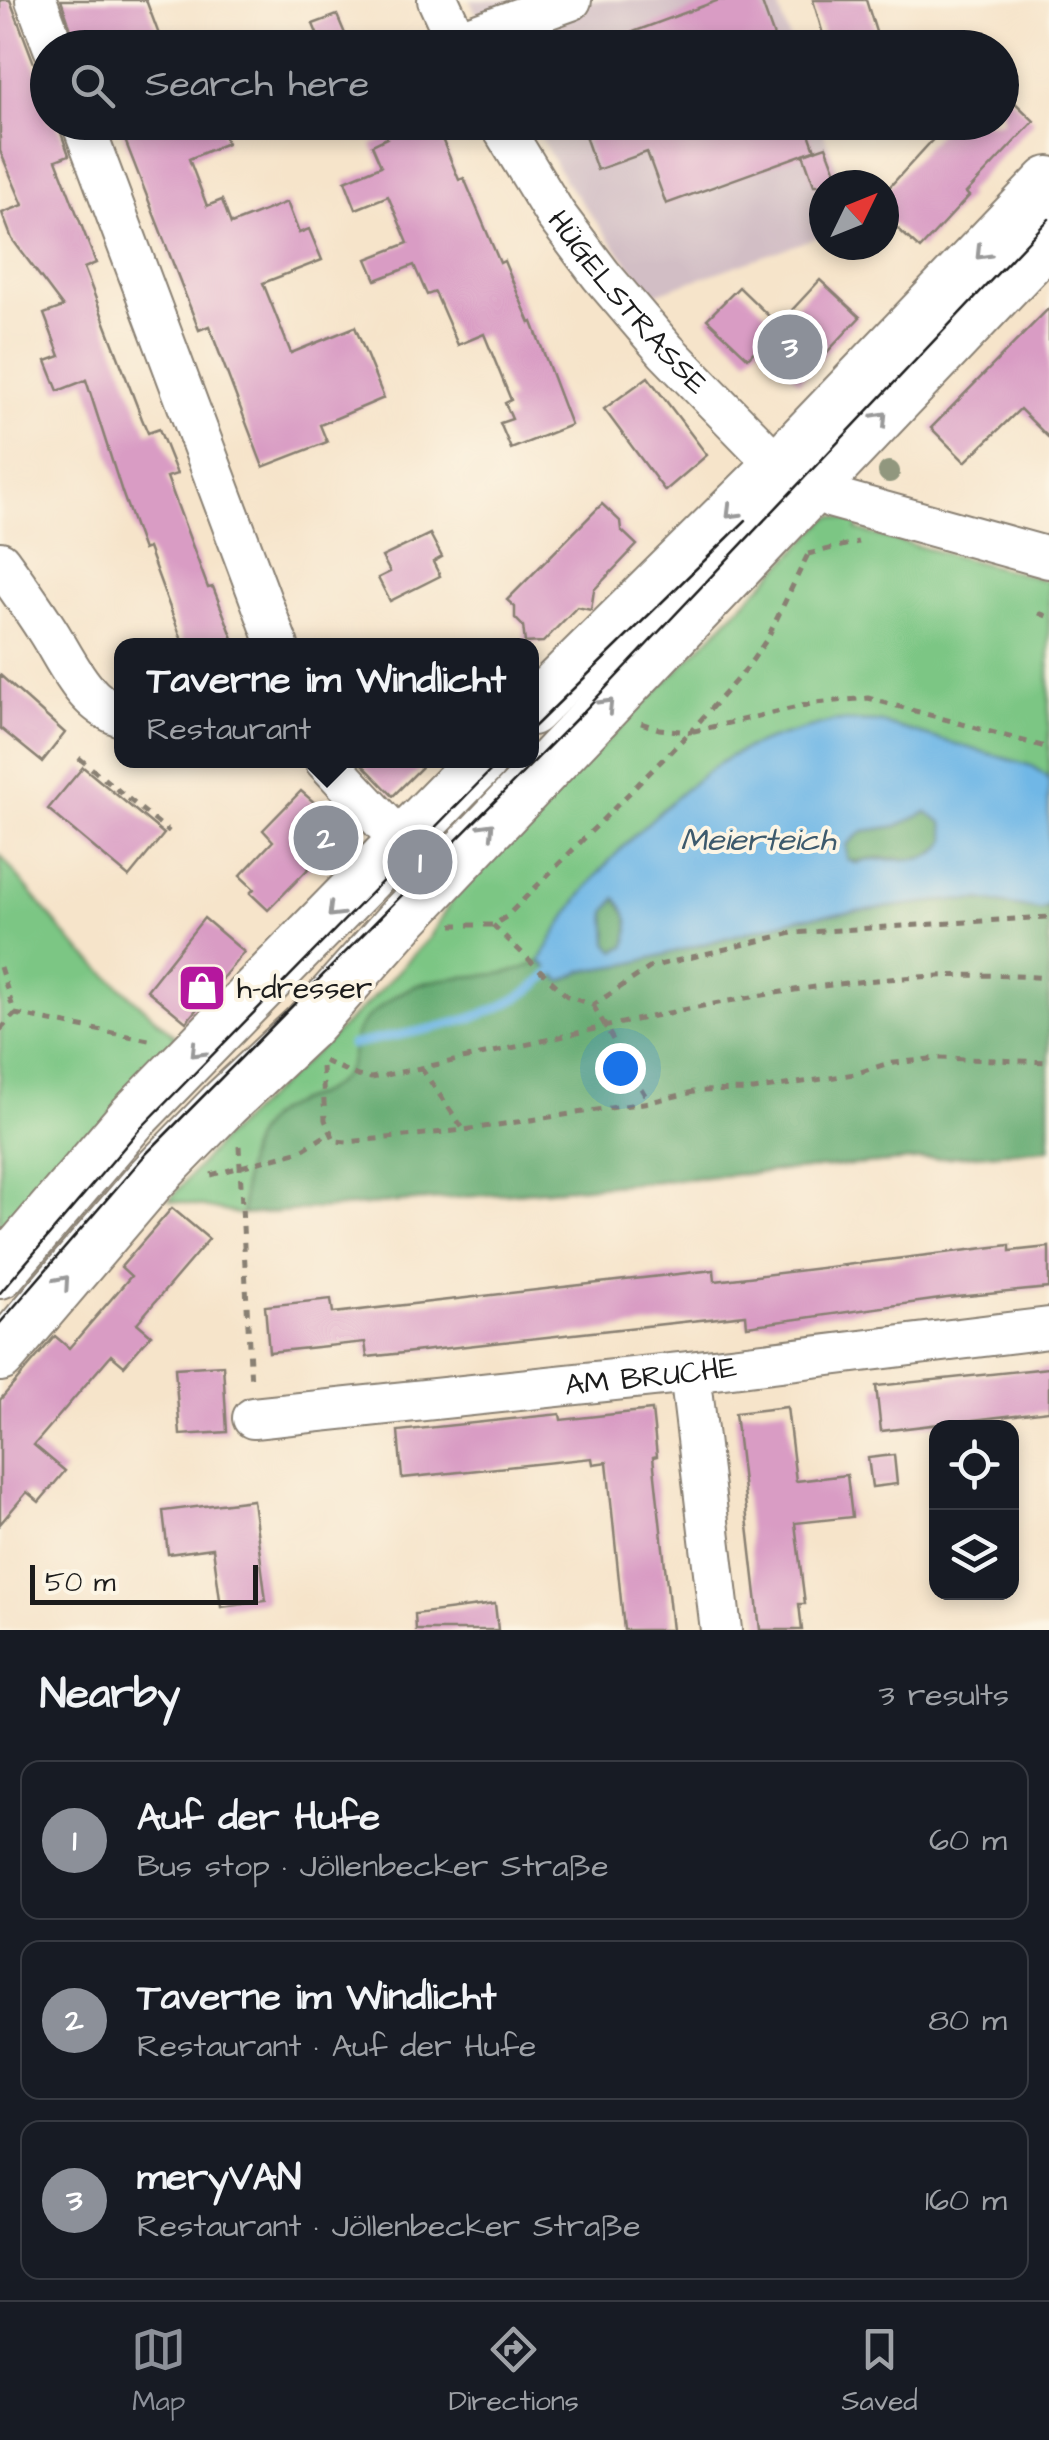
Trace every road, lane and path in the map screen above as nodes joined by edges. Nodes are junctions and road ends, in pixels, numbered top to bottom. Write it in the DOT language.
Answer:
graph roads {
  1 [pos="36,0"];
  2 [pos="438,0"];
  3 [pos="571,0"];
  4 [pos="47,30"];
  5 [pos="452,30"];
  6 [pos="495,30"];
  7 [pos="89,140"];
  8 [pos="510,140"];
  9 [pos="1049,182"];
  10 [pos="1049,239"];
  11 [pos="808,484"];
  12 [pos="1049,558"];
  13 [pos="0,562"];
  14 [pos="1038,613"];
  15 [pos="1049,617"];
  16 [pos="275,638"];
  17 [pos="539,703"];
  18 [pos="114,712"];
  19 [pos="690,732"];
  20 [pos="1049,748"];
  21 [pos="79,758"];
  22 [pos="333,768"];
  23 [pos="474,768"];
  24 [pos="169,832"];
  25 [pos="402,842"];
  26 [pos="1049,917"];
  27 [pos="493,925"];
  28 [pos="446,926"];
  29 [pos="0,967"];
  30 [pos="1049,978"];
  31 [pos="594,1005"];
  32 [pos="14,1014"];
  33 [pos="607,1026"];
  34 [pos="0,1030"];
  35 [pos="160,1041"];
  36 [pos="321,1049"];
  37 [pos="322,1060"];
  38 [pos="1049,1062"];
  39 [pos="421,1068"];
  40 [pos="650,1102"];
  41 [pos="464,1130"];
  42 [pos="330,1133"];
  43 [pos="238,1169"];
  44 [pos="208,1176"];
  45 [pos="0,1273"];
  46 [pos="1049,1328"];
  47 [pos="0,1356"];
  48 [pos="690,1372"];
  49 [pos="254,1418"];
  50 [pos="722,1630"];
  1 -- 4 [label="street"];
  2 -- 5 [label="street"];
  3 -- 6 [label="street"];
  7 -- 16 [label="street"];
  8 -- 11 [label="street, HÜGELSTRASSE"];
  9 -- 11 [label="main road, one-way"];
  11 -- 10 [label="main road, one-way"];
  11 -- 12 [label="street"];
  11 -- 17 [label="main road, one-way"];
  11 -- 19 [label="path"];
  47 -- 11 [label="main road, one-way"];
  13 -- 18 [label="street"];
  14 -- 15 [label="path"];
  19 -- 20 [label="path"];
  19 -- 27 [label="path"];
  21 -- 24 [label="path"];
  22 -- 25 [label="street"];
  23 -- 25 [label="main road"];
  25 -- 45 [label="main road, one-way"];
  26 -- 31 [label="path"];
  27 -- 28 [label="path"];
  27 -- 31 [label="path"];
  29 -- 32 [label="path"];
  30 -- 33 [label="path"];
  31 -- 33 [label="path"];
  32 -- 34 [label="path"];
  32 -- 35 [label="path"];
  33 -- 39 [label="path"];
  33 -- 40 [label="path"];
  36 -- 37 [label="path"];
  37 -- 39 [label="path"];
  37 -- 42 [label="path"];
  38 -- 40 [label="path"];
  39 -- 41 [label="path"];
  40 -- 41 [label="path"];
  41 -- 42 [label="path"];
  42 -- 43 [label="path"];
  43 -- 44 [label="path"];
  43 -- 49 [label="path"];
  46 -- 48 [label="street, AM BRUCHE"];
  48 -- 49 [label="street, AM BRUCHE"];
  48 -- 50 [label="street"];
}
